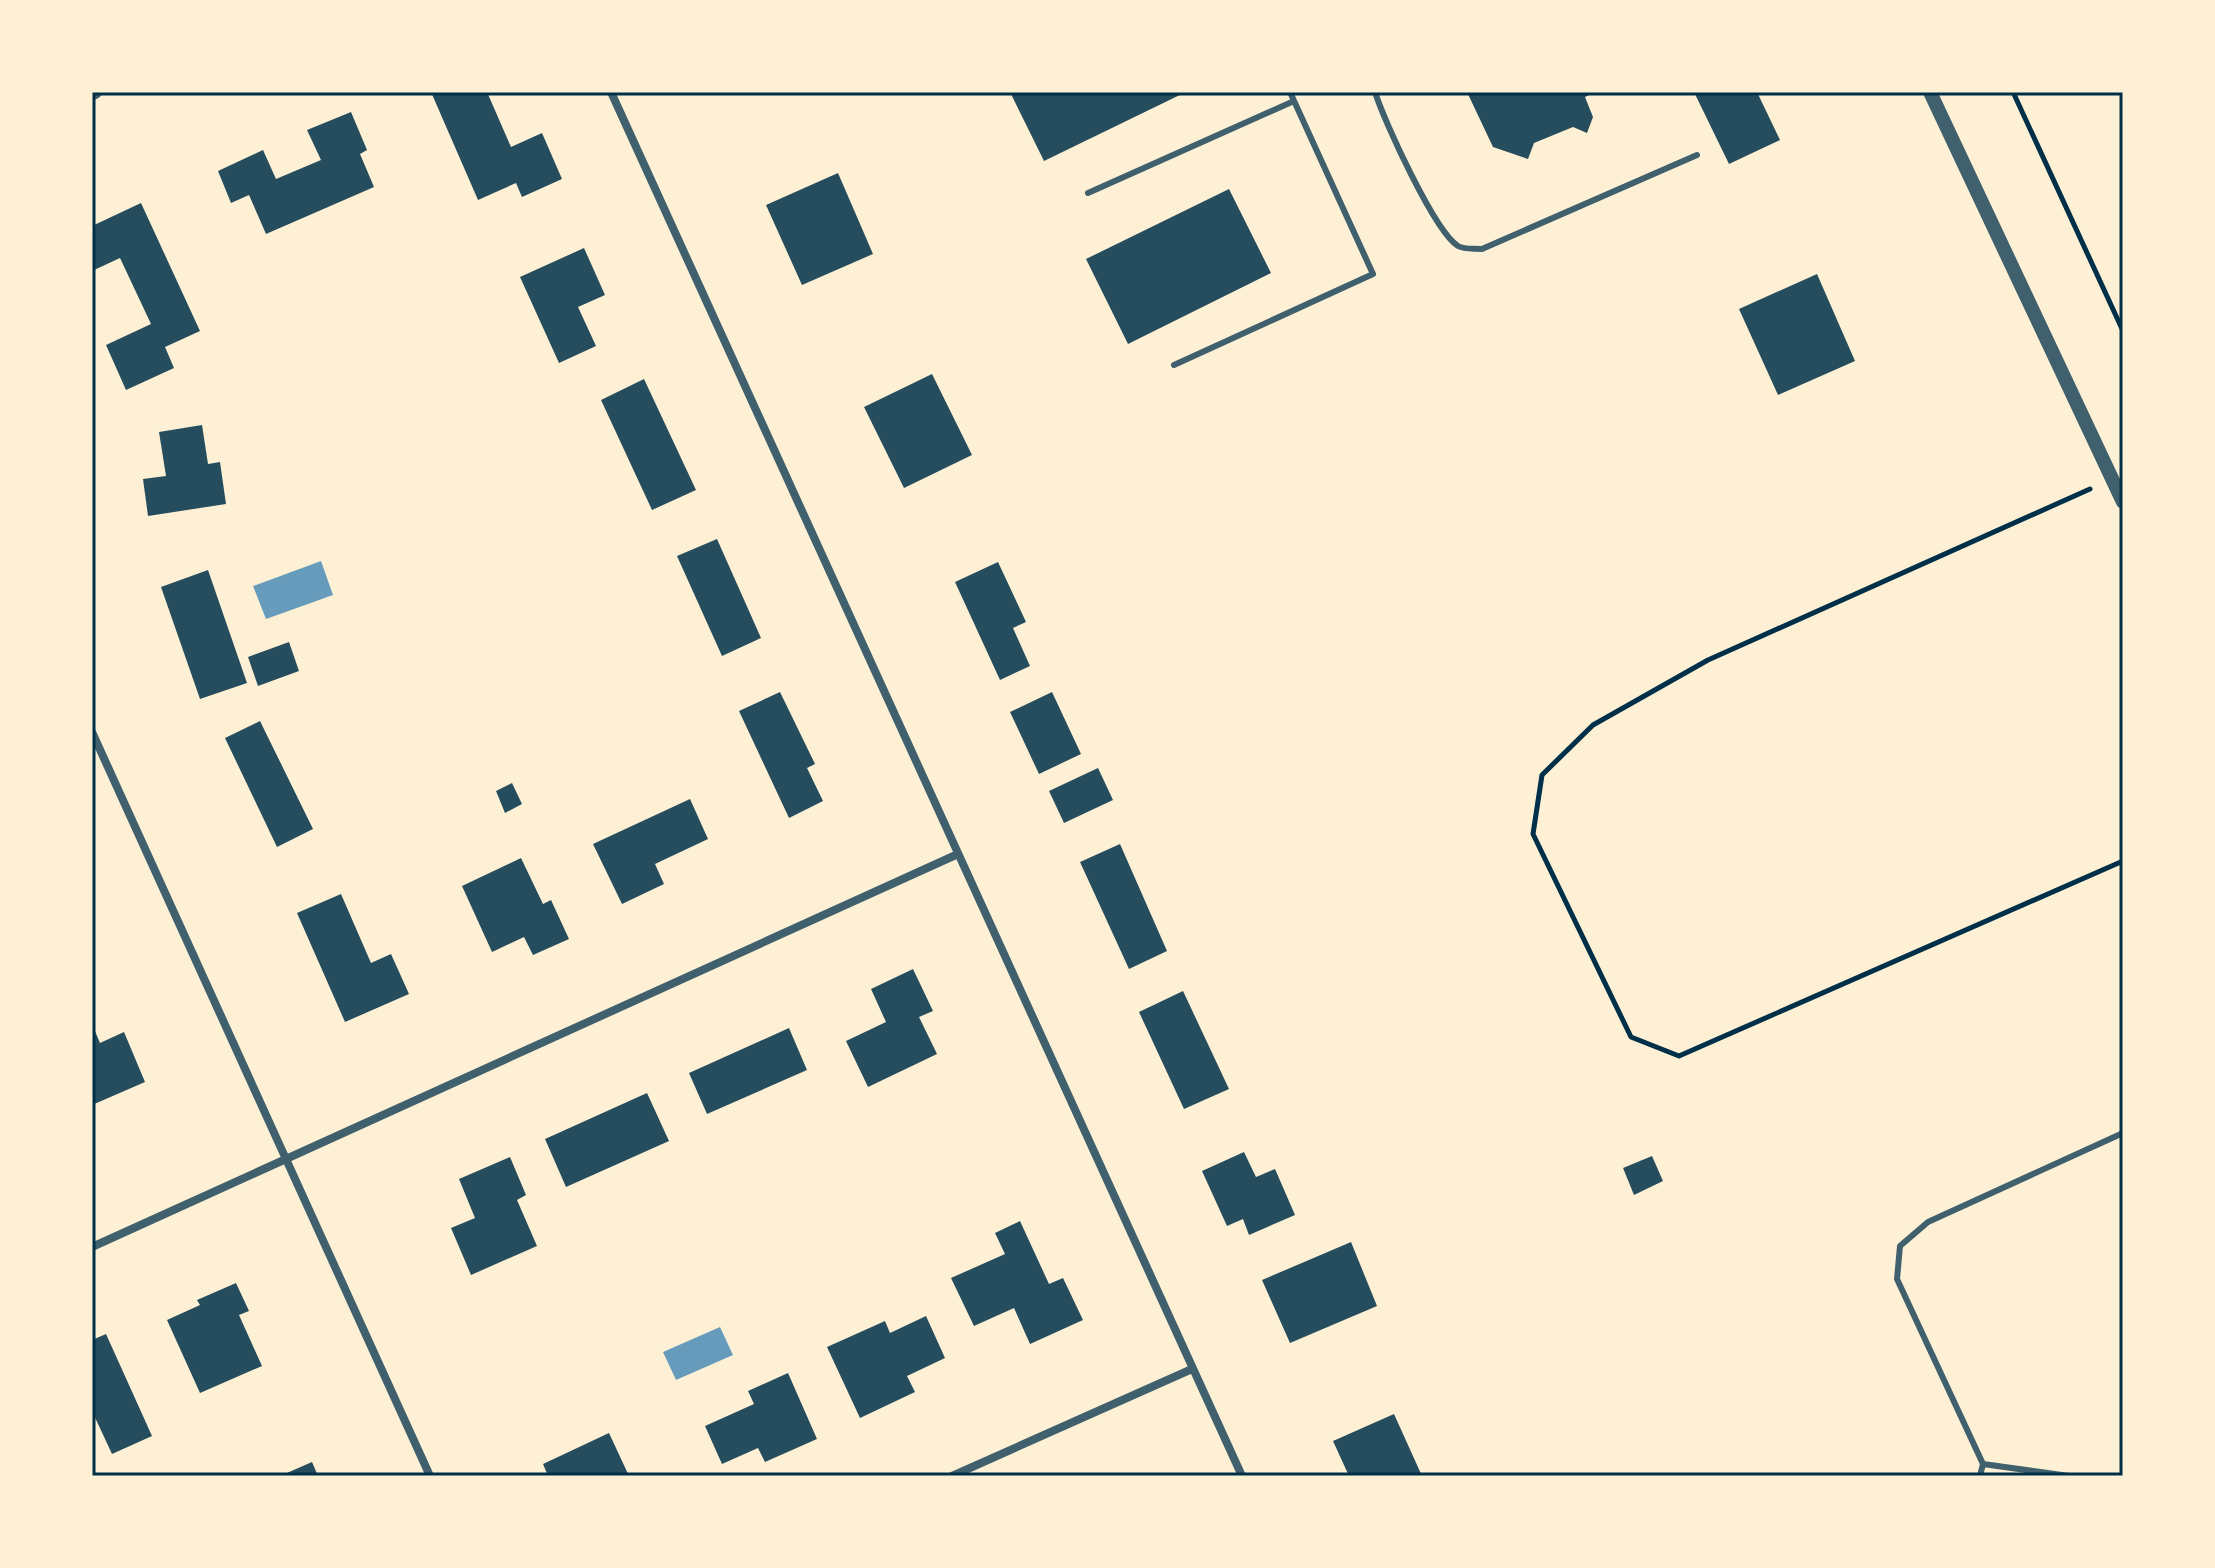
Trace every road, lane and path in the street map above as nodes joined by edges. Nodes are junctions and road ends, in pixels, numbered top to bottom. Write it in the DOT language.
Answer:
graph roads {
  1 [pos="611,92"];
  2 [pos="1290,92"];
  3 [pos="1375,92"];
  4 [pos="1930,92"];
  5 [pos="2013,92"];
  6 [pos="1294,101"];
  7 [pos="1697,155"];
  8 [pos="1088,193"];
  9 [pos="2123,331"];
  10 [pos="1174,365"];
  11 [pos="2112,479"];
  12 [pos="2123,502"];
  13 [pos="92,732"];
  14 [pos="958,854"];
  15 [pos="2123,861"];
  16 [pos="2123,1133"];
  17 [pos="287,1157"];
  18 [pos="92,1247"];
  19 [pos="1192,1369"];
  20 [pos="1983,1464"];
  21 [pos="430,1476"];
  22 [pos="952,1476"];
  23 [pos="1242,1476"];
  24 [pos="1980,1476"];
  25 [pos="2069,1476"];
  1 -- 14 [label="street"];
  2 -- 6 [label="lane"];
  3 -- 7 [label="lane"];
  4 -- 11 [label="street"];
  5 -- 9 [label="path"];
  6 -- 8 [label="lane"];
  6 -- 10 [label="lane"];
  11 -- 12 [label="street"];
  11 -- 15 [label="path"];
  13 -- 17 [label="street"];
  14 -- 17 [label="street"];
  14 -- 19 [label="street"];
  16 -- 20 [label="lane"];
  17 -- 18 [label="street"];
  17 -- 21 [label="street"];
  19 -- 22 [label="street"];
  19 -- 23 [label="street"];
  20 -- 24 [label="lane"];
  20 -- 25 [label="lane"];
}
